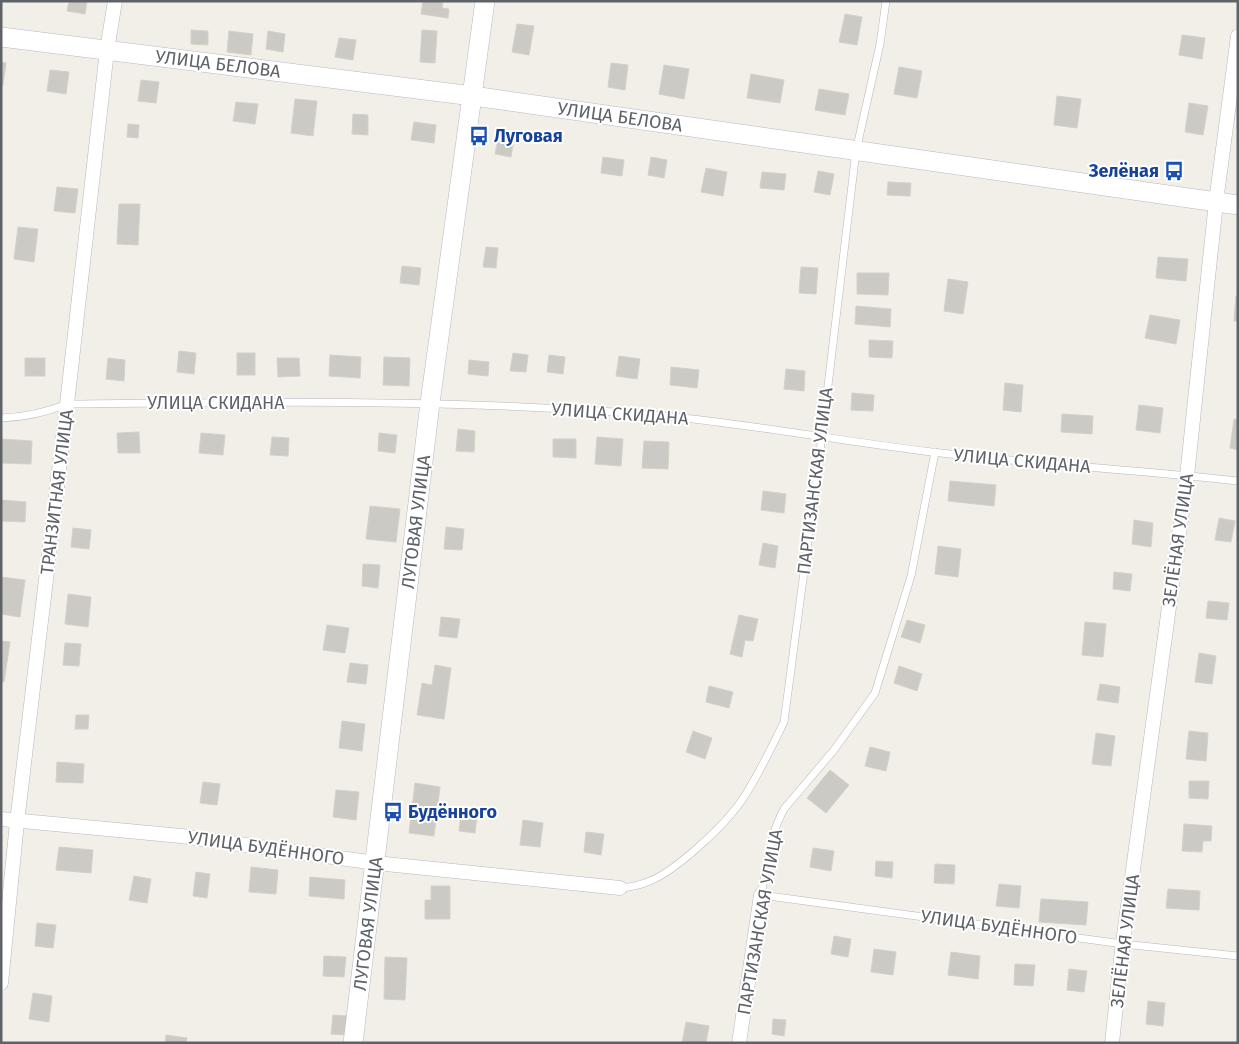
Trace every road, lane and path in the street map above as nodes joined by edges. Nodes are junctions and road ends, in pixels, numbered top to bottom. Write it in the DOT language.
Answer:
graph roads {
  1 [pos="115,1"];
  2 [pos="484,1"];
  3 [pos="886,1"];
  4 [pos="1238,36"];
  5 [pos="1,37"];
  6 [pos="106,50"];
  7 [pos="473,96"];
  8 [pos="856,151"];
  9 [pos="1216,202"];
  10 [pos="1238,205"];
  11 [pos="430,403"];
  12 [pos="68,404"];
  13 [pos="1,418"];
  14 [pos="822,436"];
  15 [pos="935,452"];
  16 [pos="1187,476"];
  17 [pos="1238,481"];
  18 [pos="1,819"];
  19 [pos="17,822"];
  20 [pos="376,863"];
  21 [pos="620,888"];
  22 [pos="761,895"];
  23 [pos="1123,944"];
  24 [pos="1238,956"];
  25 [pos="1,983"];
  26 [pos="353,1043"];
  27 [pos="739,1043"];
  28 [pos="1112,1043"];
  1 -- 6 [label="street, ТРАНЗИТНАЯ УЛИЦА"];
  2 -- 7 [label="street, ЛУГОВАЯ УЛИЦА"];
  3 -- 8 [label="lane, ПАРТИЗАНСКАЯ УЛИЦА"];
  4 -- 9 [label="street, ЗЕЛЁНАЯ УЛИЦА"];
  5 -- 6 [label="street, УЛИЦА БЕЛОВА"];
  6 -- 7 [label="street, УЛИЦА БЕЛОВА"];
  6 -- 12 [label="street, ТРАНЗИТНАЯ УЛИЦА"];
  7 -- 8 [label="street, УЛИЦА БЕЛОВА"];
  7 -- 11 [label="street, ЛУГОВАЯ УЛИЦА"];
  8 -- 9 [label="street, УЛИЦА БЕЛОВА"];
  8 -- 14 [label="lane, ПАРТИЗАНСКАЯ УЛИЦА"];
  9 -- 10 [label="street, УЛИЦА БЕЛОВА"];
  9 -- 16 [label="street, ЗЕЛЁНАЯ УЛИЦА"];
  11 -- 12 [label="lane, УЛИЦА СКИДАНА"];
  11 -- 14 [label="lane, УЛИЦА СКИДАНА"];
  11 -- 20 [label="street, ЛУГОВАЯ УЛИЦА"];
  12 -- 13 [label="lane, УЛИЦА СКИДАНА"];
  12 -- 19 [label="street, ТРАНЗИТНАЯ УЛИЦА"];
  14 -- 15 [label="lane, УЛИЦА СКИДАНА"];
  14 -- 21 [label="lane, ПАРТИЗАНСКАЯ УЛИЦА"];
  15 -- 16 [label="lane, УЛИЦА СКИДАНА"];
  15 -- 22 [label="lane, ПАРТИЗАНСКАЯ УЛИЦА"];
  16 -- 17 [label="lane, УЛИЦА СКИДАНА"];
  16 -- 23 [label="street, ЗЕЛЁНАЯ УЛИЦА"];
  18 -- 19 [label="street, УЛИЦА БУДЁННОГО"];
  19 -- 20 [label="street, УЛИЦА БУДЁННОГО"];
  19 -- 25 [label="street, ТРАНЗИТНАЯ УЛИЦА"];
  20 -- 21 [label="street, УЛИЦА БУДЁННОГО"];
  20 -- 26 [label="street, ЛУГОВАЯ УЛИЦА"];
  22 -- 23 [label="lane, УЛИЦА БУДЁННОГО"];
  22 -- 27 [label="street, ПАРТИЗАНСКАЯ УЛИЦА"];
  23 -- 24 [label="lane, УЛИЦА БУДЁННОГО"];
  23 -- 28 [label="street, ЗЕЛЁНАЯ УЛИЦА"];
}
